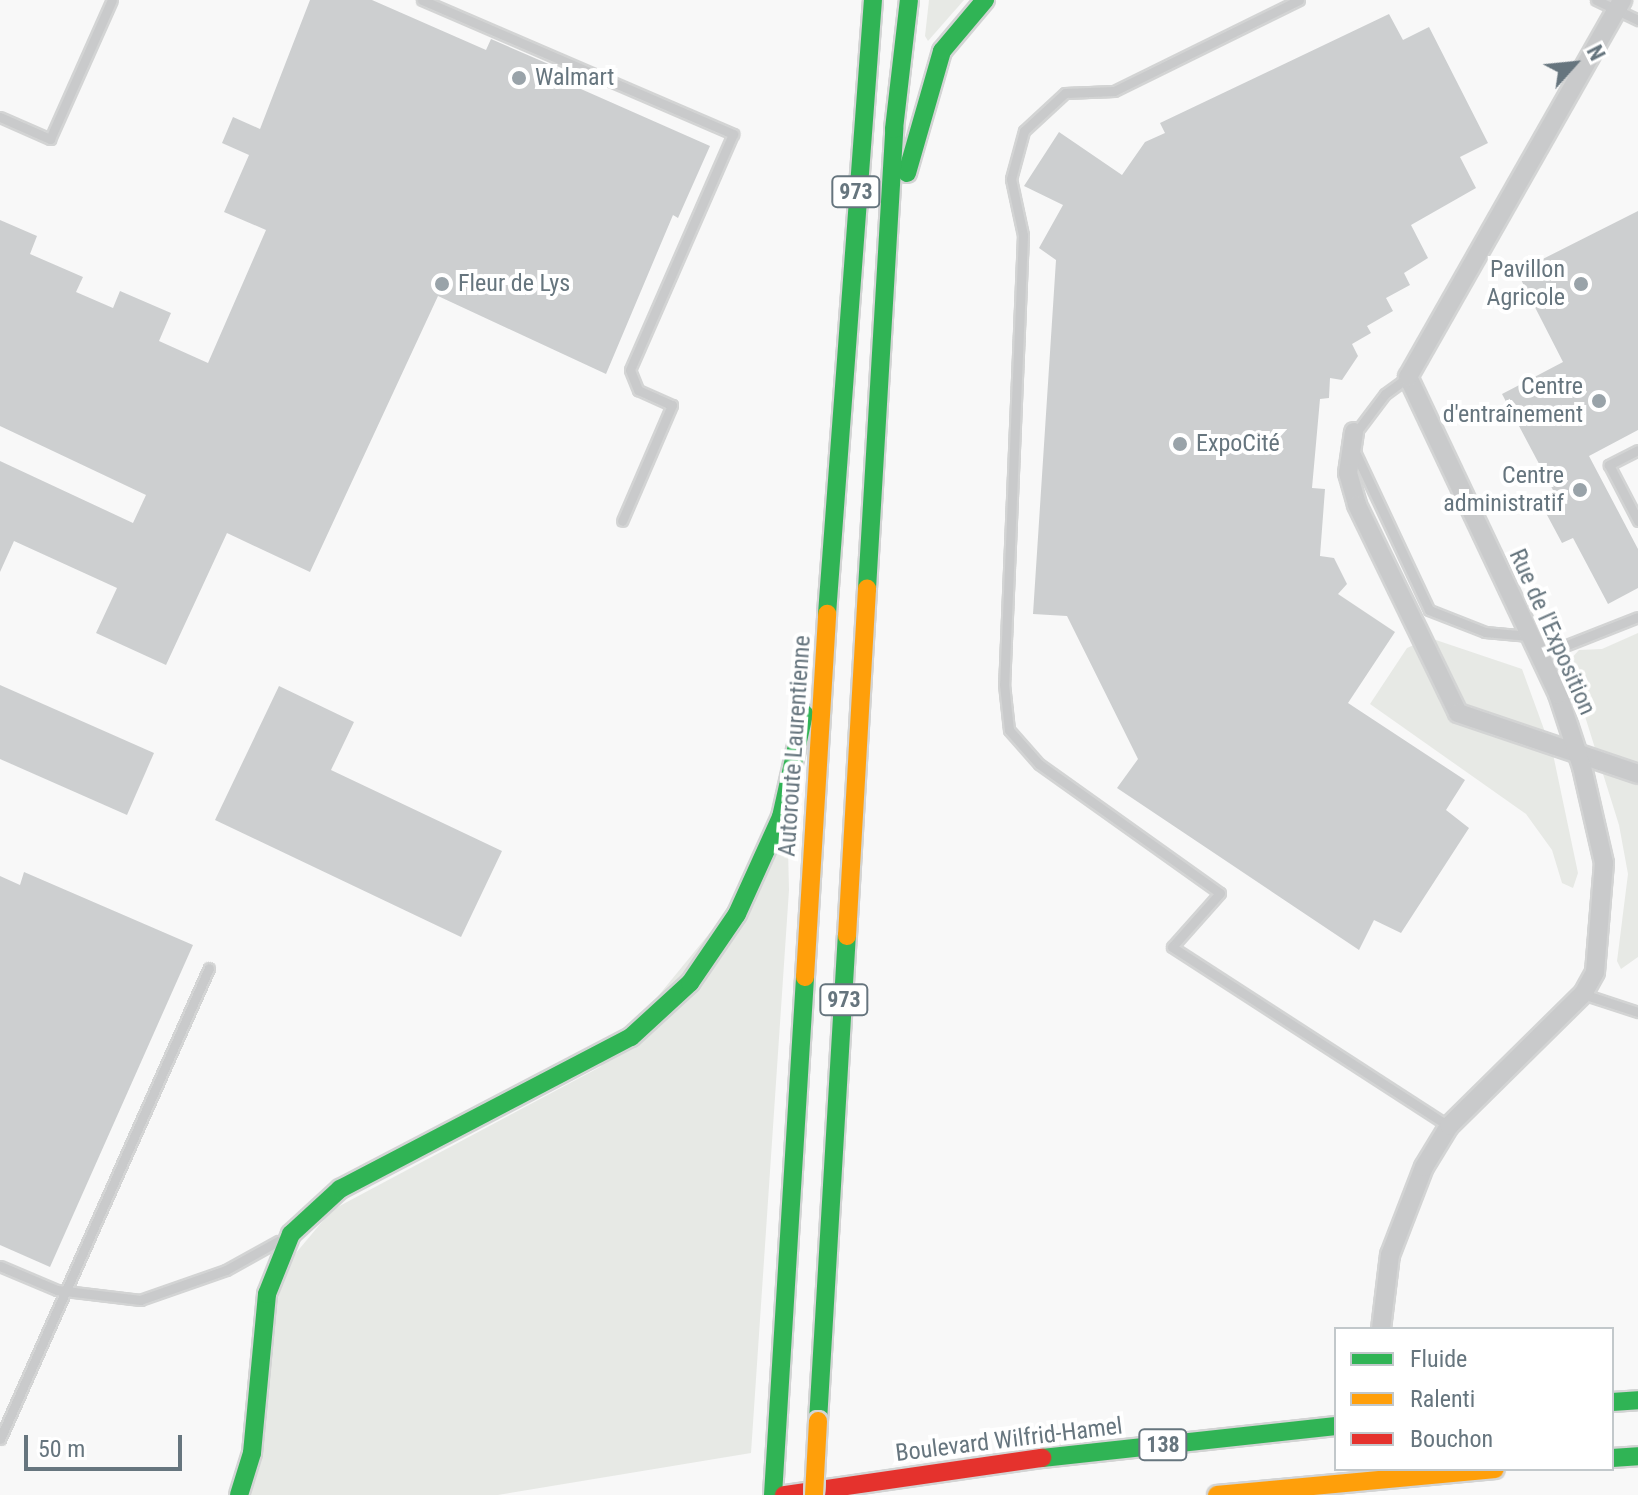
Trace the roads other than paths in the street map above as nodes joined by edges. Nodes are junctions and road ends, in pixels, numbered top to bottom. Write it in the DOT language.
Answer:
graph roads {
  1 [pos="112,0"];
  2 [pos="422,0"];
  3 [pos="859,0"];
  4 [pos="873,0"];
  5 [pos="909,0"];
  6 [pos="985,0"];
  7 [pos="1299,0"];
  8 [pos="1596,0"];
  9 [pos="1620,5"];
  10 [pos="1638,20"];
  11 [pos="869,38"];
  12 [pos="0,117"];
  13 [pos="887,251"];
  14 [pos="1408,377"];
  15 [pos="1354,432"];
  16 [pos="1638,450"];
  17 [pos="622,521"];
  18 [pos="1638,521"];
  19 [pos="827,616"];
  20 [pos="1638,617"];
  21 [pos="1530,636"];
  22 [pos="1539,656"];
  23 [pos="1578,754"];
  24 [pos="1638,774"];
  25 [pos="209,968"];
  26 [pos="1583,994"];
  27 [pos="1638,1012"];
  28 [pos="1449,1126"];
  29 [pos="291,1234"];
  30 [pos="0,1266"];
  31 [pos="67,1291"];
  32 [pos="1381,1327"];
  33 [pos="1638,1400"];
  34 [pos="1614,1402"];
  35 [pos="1334,1426"];
  36 [pos="0,1439"];
  37 [pos="1638,1456"];
  38 [pos="1614,1458"];
  39 [pos="1474,1471"];
  40 [pos="239,1495"];
  41 [pos="773,1495"];
  42 [pos="784,1495"];
  43 [pos="814,1495"];
  44 [pos="1217,1495"];
  1 -- 12 [label="lane"];
  2 -- 17 [label="lane"];
  3 -- 11 [label="main road"];
  4 -- 11 [label="main road, Autoroute Laurentienne / 973"];
  5 -- 13 [label="main road, 973"];
  6 -- 13 [label="main road"];
  7 -- 28 [label="lane"];
  8 -- 9 [label="lane"];
  9 -- 10 [label="lane"];
  9 -- 14 [label="street"];
  11 -- 19 [label="main road, Autoroute Laurentienne / 973"];
  13 -- 43 [label="main road, 973, bridge"];
  14 -- 15 [label="lane"];
  14 -- 21 [label="street, Rue de l'Exposition"];
  15 -- 21 [label="lane"];
  15 -- 23 [label="street"];
  16 -- 18 [label="lane"];
  19 -- 29 [label="main road"];
  19 -- 41 [label="main road, Autoroute Laurentienne / 973"];
  20 -- 22 [label="lane"];
  21 -- 22 [label="street, Rue de l'Exposition"];
  22 -- 23 [label="street, Rue de l'Exposition"];
  23 -- 24 [label="street"];
  23 -- 26 [label="street, Rue de l'Exposition"];
  25 -- 31 [label="lane"];
  26 -- 27 [label="lane"];
  26 -- 28 [label="street, Rue de l'Exposition"];
  28 -- 32 [label="street, Rue de l'Exposition"];
  29 -- 31 [label="lane"];
  29 -- 40 [label="main road"];
  30 -- 31 [label="lane"];
  31 -- 36 [label="lane"];
  33 -- 34 [label="main road"];
  35 -- 42 [label="main road, Boulevard Wilfrid-Hamel / 138"];
  37 -- 38 [label="main road"];
  39 -- 44 [label="main road"];
}
